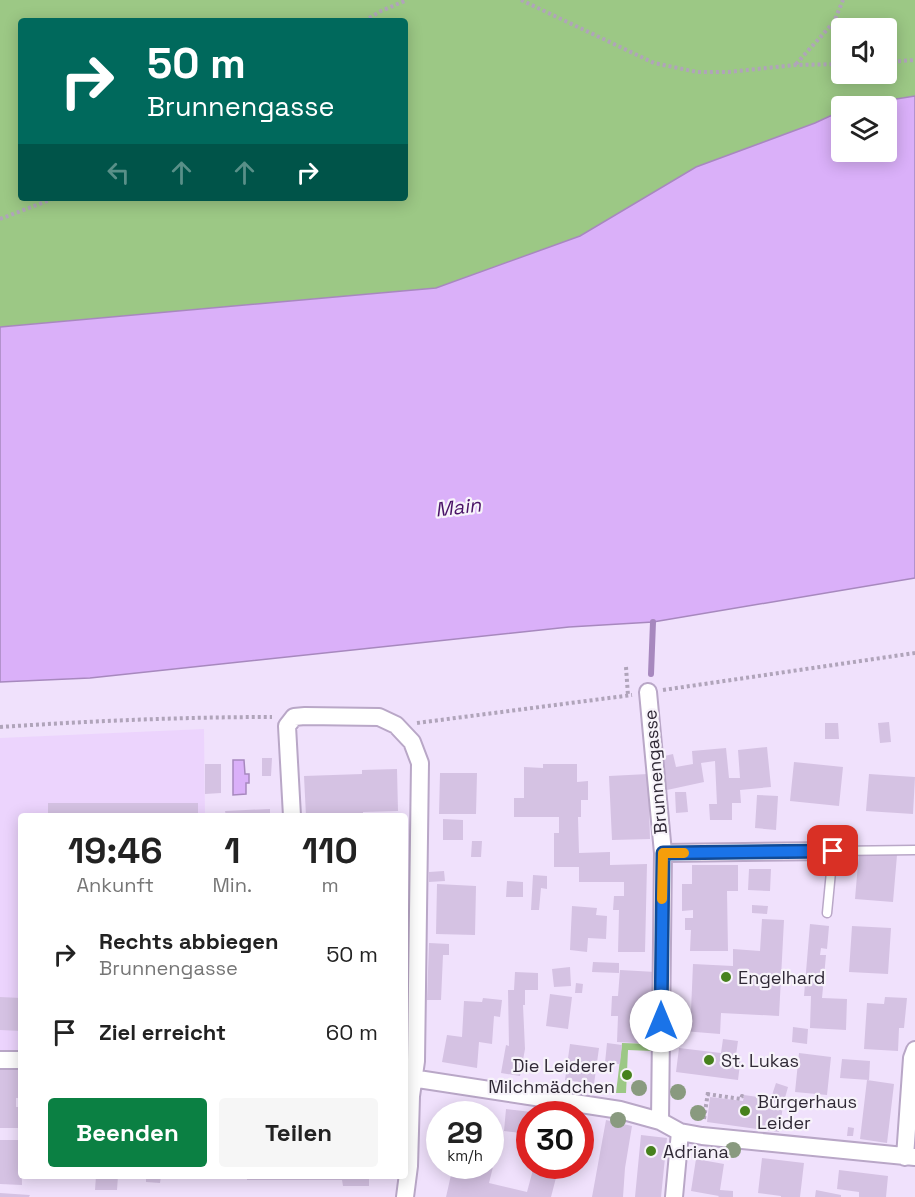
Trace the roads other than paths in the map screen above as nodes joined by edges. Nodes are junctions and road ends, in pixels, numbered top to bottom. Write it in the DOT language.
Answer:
graph roads {
  1 [pos="648,692"];
  2 [pos="292,813"];
  3 [pos="915,850"];
  4 [pos="833,851"];
  5 [pos="663,853"];
  6 [pos="827,914"];
  7 [pos="915,1050"];
  8 [pos="0,1060"];
  9 [pos="18,1060"];
  10 [pos="409,1077"];
  11 [pos="660,1121"];
  12 [pos="680,1132"];
  13 [pos="910,1157"];
  14 [pos="408,1174"];
  15 [pos="407,1179"];
  16 [pos="405,1197"];
  17 [pos="674,1197"];
  1 -- 5 [label="street, Brunnengasse"];
  2 -- 10 [label="street"];
  3 -- 4 [label="lane"];
  4 -- 5 [label="street, Brunnengasse"];
  4 -- 6 [label="lane"];
  5 -- 11 [label="street, Brunnengasse"];
  7 -- 13 [label="street"];
  8 -- 9 [label="street"];
  10 -- 11 [label="street"];
  10 -- 14 [label="street"];
  11 -- 12 [label="street"];
  12 -- 13 [label="street"];
  12 -- 17 [label="street"];
  15 -- 16 [label="street"];
}
